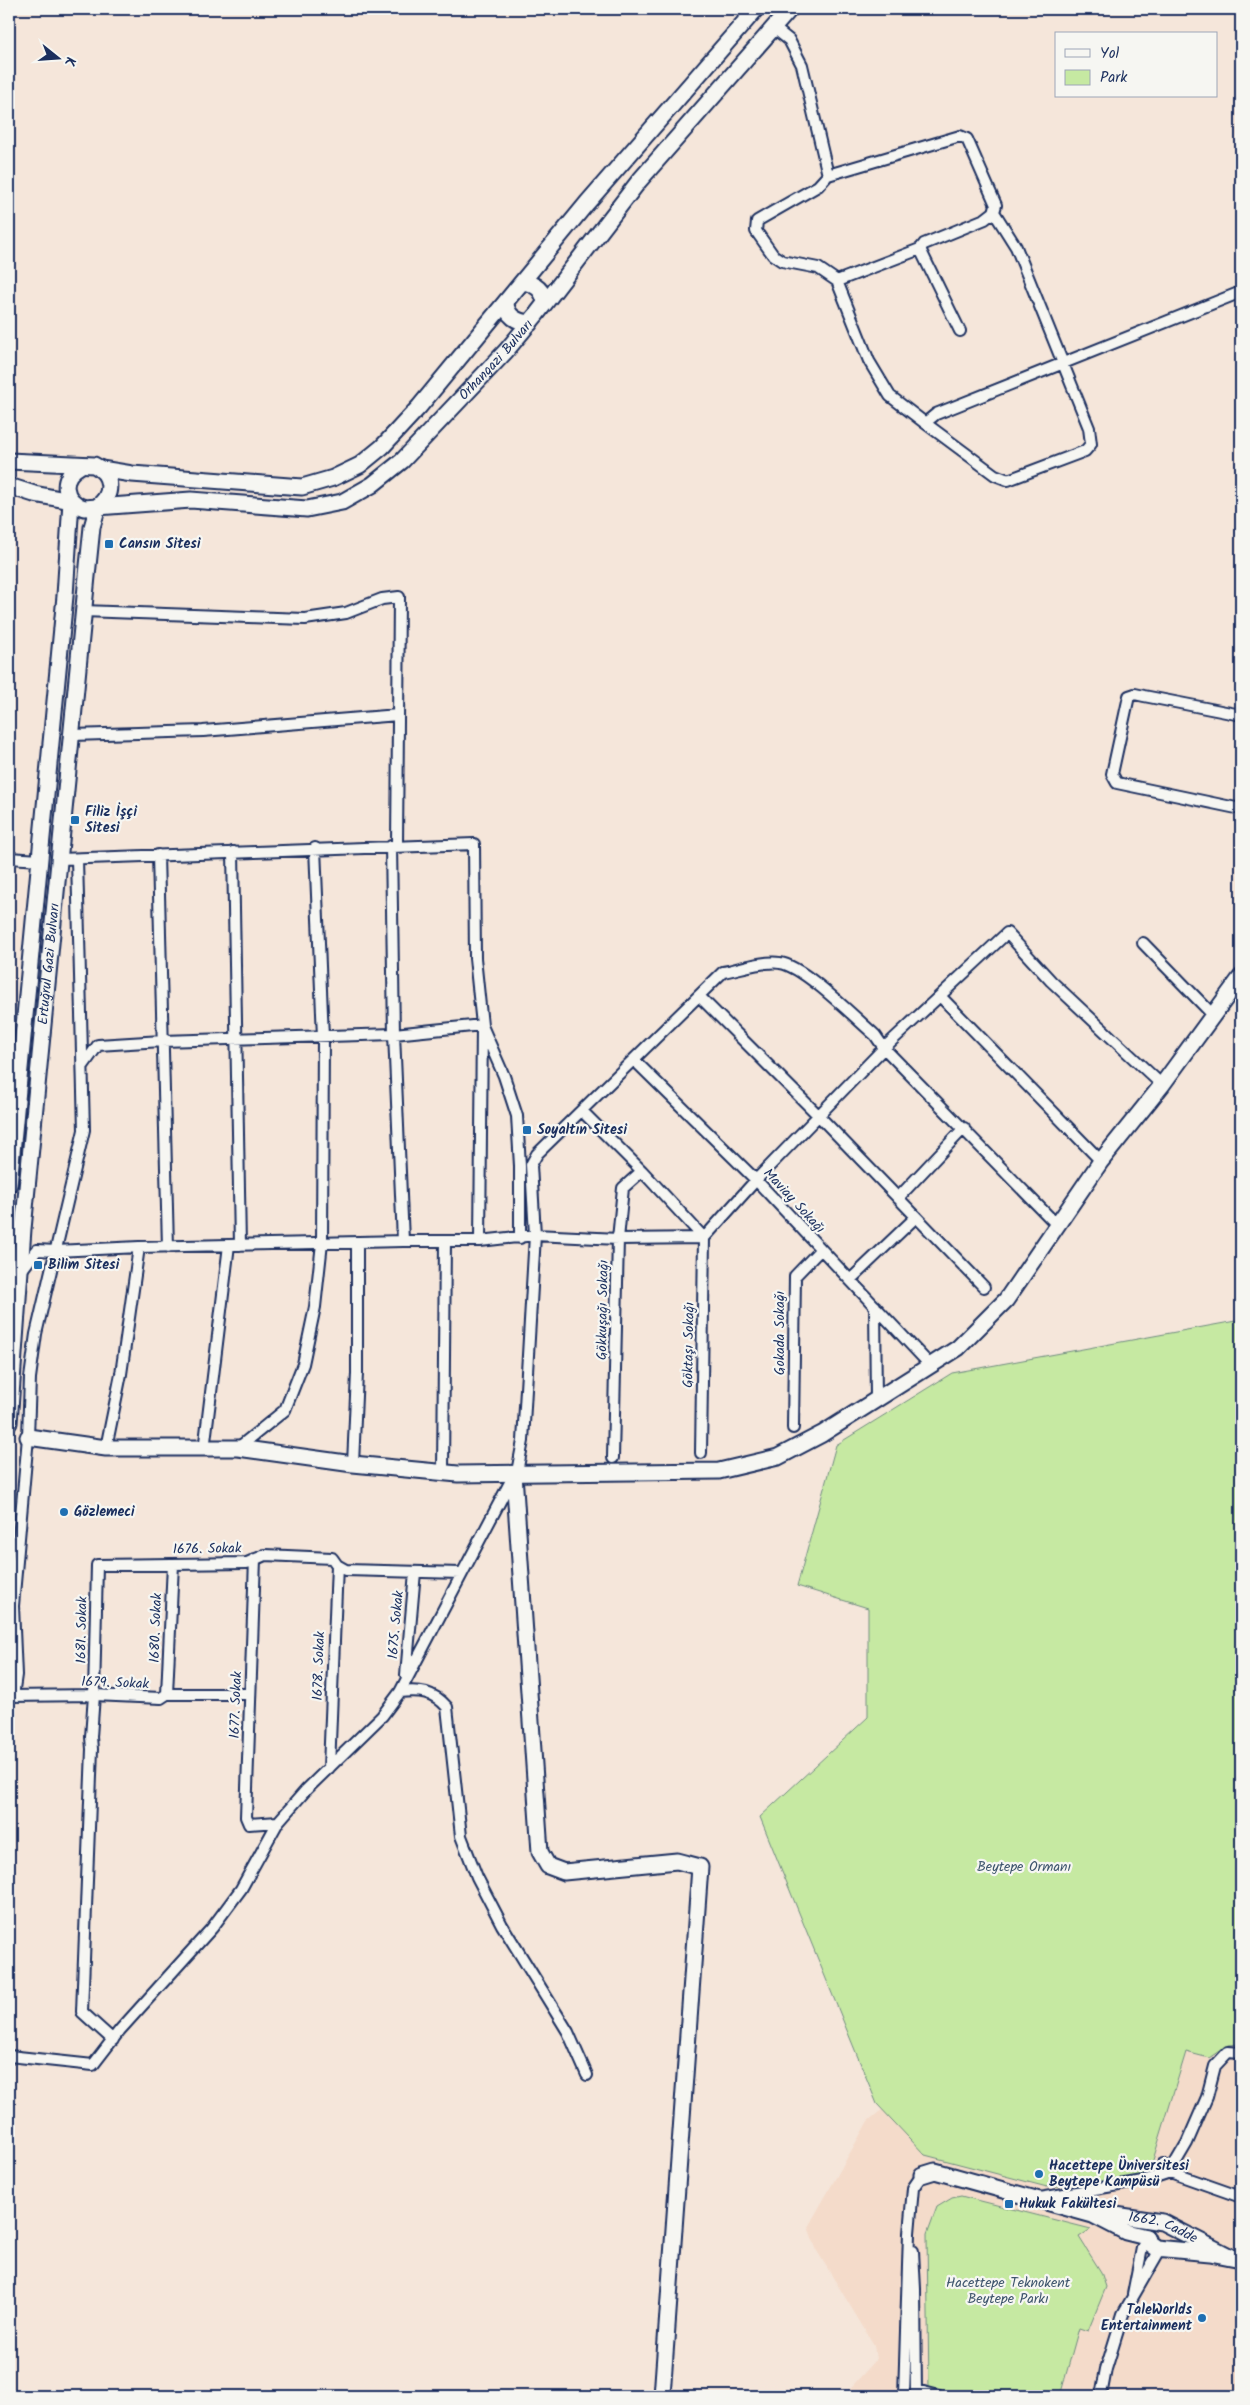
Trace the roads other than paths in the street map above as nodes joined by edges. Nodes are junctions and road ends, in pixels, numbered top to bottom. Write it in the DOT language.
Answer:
graph roads {
  1 [pos="756,9"];
  2 [pos="790,9"];
  3 [pos="774,28"];
  4 [pos="828,175"];
  5 [pos="994,212"];
  6 [pos="920,249"];
  7 [pos="837,281"];
  8 [pos="523,282"];
  9 [pos="1241,292"];
  10 [pos="506,302"];
  11 [pos="545,304"];
  12 [pos="530,323"];
  13 [pos="960,331"];
  14 [pos="1064,362"];
  15 [pos="925,423"];
  16 [pos="9,461"];
  17 [pos="80,466"];
  18 [pos="101,469"];
  19 [pos="9,486"];
  20 [pos="71,501"];
  21 [pos="98,506"];
  22 [pos="84,611"];
  23 [pos="398,715"];
  24 [pos="1241,715"];
  25 [pos="72,735"];
  26 [pos="1241,809"];
  27 [pos="394,846"];
  28 [pos="314,848"];
  29 [pos="233,852"];
  30 [pos="158,855"];
  31 [pos="9,858"];
  32 [pos="60,859"];
  33 [pos="77,859"];
  34 [pos="40,860"];
  35 [pos="1143,944"];
  36 [pos="1241,977"];
  37 [pos="699,996"];
  38 [pos="940,996"];
  39 [pos="1213,1015"];
  40 [pos="482,1025"];
  41 [pos="394,1034"];
  42 [pos="323,1037"];
  43 [pos="235,1038"];
  44 [pos="162,1041"];
  45 [pos="884,1048"];
  46 [pos="634,1060"];
  47 [pos="83,1066"];
  48 [pos="1162,1085"];
  49 [pos="582,1111"];
  50 [pos="818,1115"];
  51 [pos="964,1128"];
  52 [pos="1101,1161"];
  53 [pos="642,1171"];
  54 [pos="756,1180"];
  55 [pos="9,1184"];
  56 [pos="898,1198"];
  57 [pos="916,1217"];
  58 [pos="1057,1224"];
  59 [pos="23,1229"];
  60 [pos="535,1235"];
  61 [pos="520,1238"];
  62 [pos="704,1238"];
  63 [pos="618,1239"];
  64 [pos="404,1241"];
  65 [pos="445,1241"];
  66 [pos="480,1241"];
  67 [pos="357,1242"];
  68 [pos="322,1243"];
  69 [pos="234,1245"];
  70 [pos="139,1247"];
  71 [pos="168,1247"];
  72 [pos="821,1249"];
  73 [pos="37,1250"];
  74 [pos="56,1251"];
  75 [pos="19,1273"];
  76 [pos="850,1280"];
  77 [pos="984,1287"];
  78 [pos="874,1306"];
  79 [pos="930,1366"];
  80 [pos="876,1399"];
  81 [pos="9,1423"];
  82 [pos="793,1428"];
  83 [pos="28,1437"];
  84 [pos="106,1448"];
  85 [pos="238,1448"];
  86 [pos="204,1450"];
  87 [pos="701,1453"];
  88 [pos="613,1458"];
  89 [pos="353,1464"];
  90 [pos="443,1473"];
  91 [pos="514,1474"];
  92 [pos="255,1558"];
  93 [pos="173,1564"];
  94 [pos="97,1565"];
  95 [pos="337,1565"];
  96 [pos="415,1572"];
  97 [pos="461,1573"];
  98 [pos="405,1682"];
  99 [pos="400,1692"];
  100 [pos="168,1694"];
  101 [pos="249,1694"];
  102 [pos="94,1695"];
  103 [pos="11,1696"];
  104 [pos="329,1768"];
  105 [pos="278,1822"];
  106 [pos="114,2040"];
  107 [pos="1241,2053"];
  108 [pos="9,2056"];
  109 [pos="587,2074"];
  110 [pos="1166,2168"];
  111 [pos="922,2175"];
  112 [pos="1241,2196"];
  113 [pos="1040,2198"];
  114 [pos="1094,2214"];
  115 [pos="1154,2222"];
  116 [pos="1170,2228"];
  117 [pos="909,2232"];
  118 [pos="1146,2238"];
  119 [pos="1161,2248"];
  120 [pos="1235,2257"];
  121 [pos="1133,2295"];
  122 [pos="916,2393"];
  123 [pos="662,2396"];
  124 [pos="904,2396"];
  125 [pos="939,2396"];
  126 [pos="1101,2396"];
  1 -- 8 [label="main road, Orhangazi Bulvarı"];
  2 -- 3 [label="main road, Orhangazi Bulvarı"];
  3 -- 4 [label="street"];
  3 -- 11 [label="main road, Orhangazi Bulvarı"];
  4 -- 5 [label="street"];
  4 -- 7 [label="street"];
  5 -- 6 [label="street"];
  5 -- 14 [label="street"];
  6 -- 7 [label="street"];
  6 -- 13 [label="street"];
  7 -- 15 [label="street"];
  8 -- 10 [label="main road, Orhangazi Bulvarı"];
  8 -- 11 [label="main road"];
  9 -- 14 [label="street"];
  10 -- 12 [label="main road"];
  10 -- 18 [label="main road, Orhangazi Bulvarı"];
  11 -- 12 [label="main road, Orhangazi Bulvarı"];
  12 -- 21 [label="main road, Orhangazi Bulvarı"];
  14 -- 15 [label="street"];
  14 -- 15 [label="street"];
  16 -- 17 [label="main road, Orhangazi Bulvarı"];
  17 -- 18 [label="main road, Orhangazi Bulvarı"];
  17 -- 20 [label="main road"];
  18 -- 21 [label="main road"];
  19 -- 20 [label="main road, Orhangazi Bulvarı"];
  20 -- 21 [label="main road, Orhangazi Bulvarı"];
  20 -- 34 [label="main road, Ertuğrul Gazi Bulvarı"];
  21 -- 22 [label="main road, Ertuğrul Gazi Bulvarı"];
  22 -- 23 [label="street"];
  22 -- 25 [label="main road, Ertuğrul Gazi Bulvarı"];
  23 -- 25 [label="street"];
  23 -- 27 [label="street"];
  24 -- 26 [label="street"];
  25 -- 32 [label="main road, Ertuğrul Gazi Bulvarı"];
  27 -- 28 [label="street"];
  27 -- 40 [label="street"];
  27 -- 41 [label="street"];
  28 -- 29 [label="street"];
  28 -- 42 [label="street"];
  29 -- 30 [label="street"];
  29 -- 43 [label="street"];
  30 -- 33 [label="street"];
  30 -- 44 [label="street"];
  31 -- 34 [label="street"];
  32 -- 33 [label="street"];
  32 -- 59 [label="main road, Ertuğrul Gazi Bulvarı"];
  33 -- 47 [label="street"];
  34 -- 55 [label="main road, Ertuğrul Gazi Bulvarı"];
  35 -- 39 [label="street"];
  36 -- 39 [label="main road"];
  37 -- 45 [label="street"];
  37 -- 46 [label="street"];
  37 -- 50 [label="street"];
  38 -- 45 [label="street"];
  38 -- 48 [label="street"];
  38 -- 52 [label="street"];
  39 -- 48 [label="main road"];
  40 -- 41 [label="street"];
  40 -- 61 [label="street"];
  40 -- 66 [label="street"];
  41 -- 42 [label="street"];
  41 -- 64 [label="street"];
  42 -- 43 [label="street"];
  42 -- 68 [label="street"];
  43 -- 44 [label="street"];
  43 -- 69 [label="street"];
  44 -- 47 [label="street"];
  44 -- 71 [label="street"];
  45 -- 50 [label="street"];
  45 -- 51 [label="street"];
  46 -- 49 [label="street"];
  46 -- 54 [label="street, Maviay Sokağı"];
  47 -- 74 [label="street"];
  48 -- 52 [label="main road"];
  49 -- 53 [label="street"];
  49 -- 60 [label="street"];
  50 -- 54 [label="street"];
  50 -- 56 [label="street"];
  51 -- 56 [label="street"];
  51 -- 58 [label="street"];
  52 -- 58 [label="main road"];
  53 -- 62 [label="street"];
  53 -- 63 [label="street, Gökkuşağı Sokağı"];
  54 -- 62 [label="street"];
  54 -- 72 [label="street, Maviay Sokağı"];
  56 -- 57 [label="street"];
  57 -- 76 [label="street"];
  57 -- 77 [label="street"];
  58 -- 79 [label="main road"];
  59 -- 73 [label="street"];
  59 -- 75 [label="main road, Ertuğrul Gazi Bulvarı"];
  60 -- 61 [label="street"];
  60 -- 63 [label="street"];
  60 -- 91 [label="street"];
  61 -- 66 [label="street"];
  62 -- 63 [label="street"];
  62 -- 87 [label="street, Göktaşı Sokağı"];
  63 -- 88 [label="street, Gökkuşağı Sokağı"];
  64 -- 65 [label="street"];
  64 -- 67 [label="street"];
  65 -- 66 [label="street"];
  65 -- 90 [label="street"];
  67 -- 68 [label="street"];
  67 -- 89 [label="street"];
  68 -- 69 [label="street"];
  68 -- 85 [label="street"];
  69 -- 71 [label="street"];
  69 -- 86 [label="street"];
  70 -- 71 [label="street"];
  70 -- 74 [label="street"];
  70 -- 84 [label="street"];
  72 -- 76 [label="street, Maviay Sokağı"];
  72 -- 82 [label="street, Gokada Sokağı"];
  73 -- 74 [label="street"];
  73 -- 75 [label="street"];
  74 -- 83 [label="street"];
  75 -- 81 [label="main road, Ertuğrul Gazi Bulvarı"];
  76 -- 78 [label="street, Maviay Sokağı"];
  78 -- 79 [label="street, Maviay Sokağı"];
  78 -- 80 [label="street"];
  79 -- 80 [label="main road"];
  80 -- 91 [label="main road"];
  83 -- 84 [label="main road"];
  83 -- 103 [label="street"];
  84 -- 86 [label="main road"];
  85 -- 86 [label="main road"];
  85 -- 89 [label="main road"];
  89 -- 90 [label="main road"];
  90 -- 91 [label="main road"];
  91 -- 97 [label="street"];
  91 -- 123 [label="main road"];
  92 -- 93 [label="street, 1676. Sokak"];
  92 -- 95 [label="street, 1676. Sokak"];
  92 -- 101 [label="street, 1677. Sokak"];
  93 -- 94 [label="street, 1676. Sokak"];
  93 -- 100 [label="street, 1680. Sokak"];
  94 -- 102 [label="street, 1681. Sokak"];
  95 -- 96 [label="street, 1676. Sokak"];
  95 -- 104 [label="street, 1678. Sokak"];
  96 -- 97 [label="street, 1676. Sokak"];
  96 -- 98 [label="street, 1675. Sokak"];
  97 -- 98 [label="street"];
  98 -- 99 [label="street"];
  99 -- 104 [label="street"];
  99 -- 109 [label="street"];
  100 -- 101 [label="street, 1679. Sokak"];
  100 -- 102 [label="street, 1679. Sokak"];
  101 -- 105 [label="street, 1677. Sokak"];
  102 -- 103 [label="street, 1679. Sokak"];
  102 -- 106 [label="street, 1681. Sokak"];
  104 -- 105 [label="street"];
  105 -- 106 [label="street"];
  106 -- 108 [label="street"];
  107 -- 110 [label="street"];
  110 -- 112 [label="street"];
  110 -- 113 [label="street"];
  111 -- 113 [label="main road, 1662. Cadde"];
  111 -- 117 [label="street"];
  113 -- 114 [label="main road, 1662. Cadde"];
  114 -- 115 [label="main road, 1662. Cadde"];
  114 -- 118 [label="main road, 1662. Cadde"];
  115 -- 116 [label="main road, 1662. Cadde"];
  115 -- 118 [label="main road"];
  116 -- 119 [label="main road"];
  116 -- 120 [label="main road, 1662. Cadde"];
  117 -- 122 [label="street"];
  117 -- 124 [label="street"];
  118 -- 119 [label="main road, 1662. Cadde"];
  118 -- 121 [label="street"];
  119 -- 120 [label="main road, 1662. Cadde"];
  119 -- 121 [label="street"];
  121 -- 126 [label="street"];
  122 -- 125 [label="street"];
}
